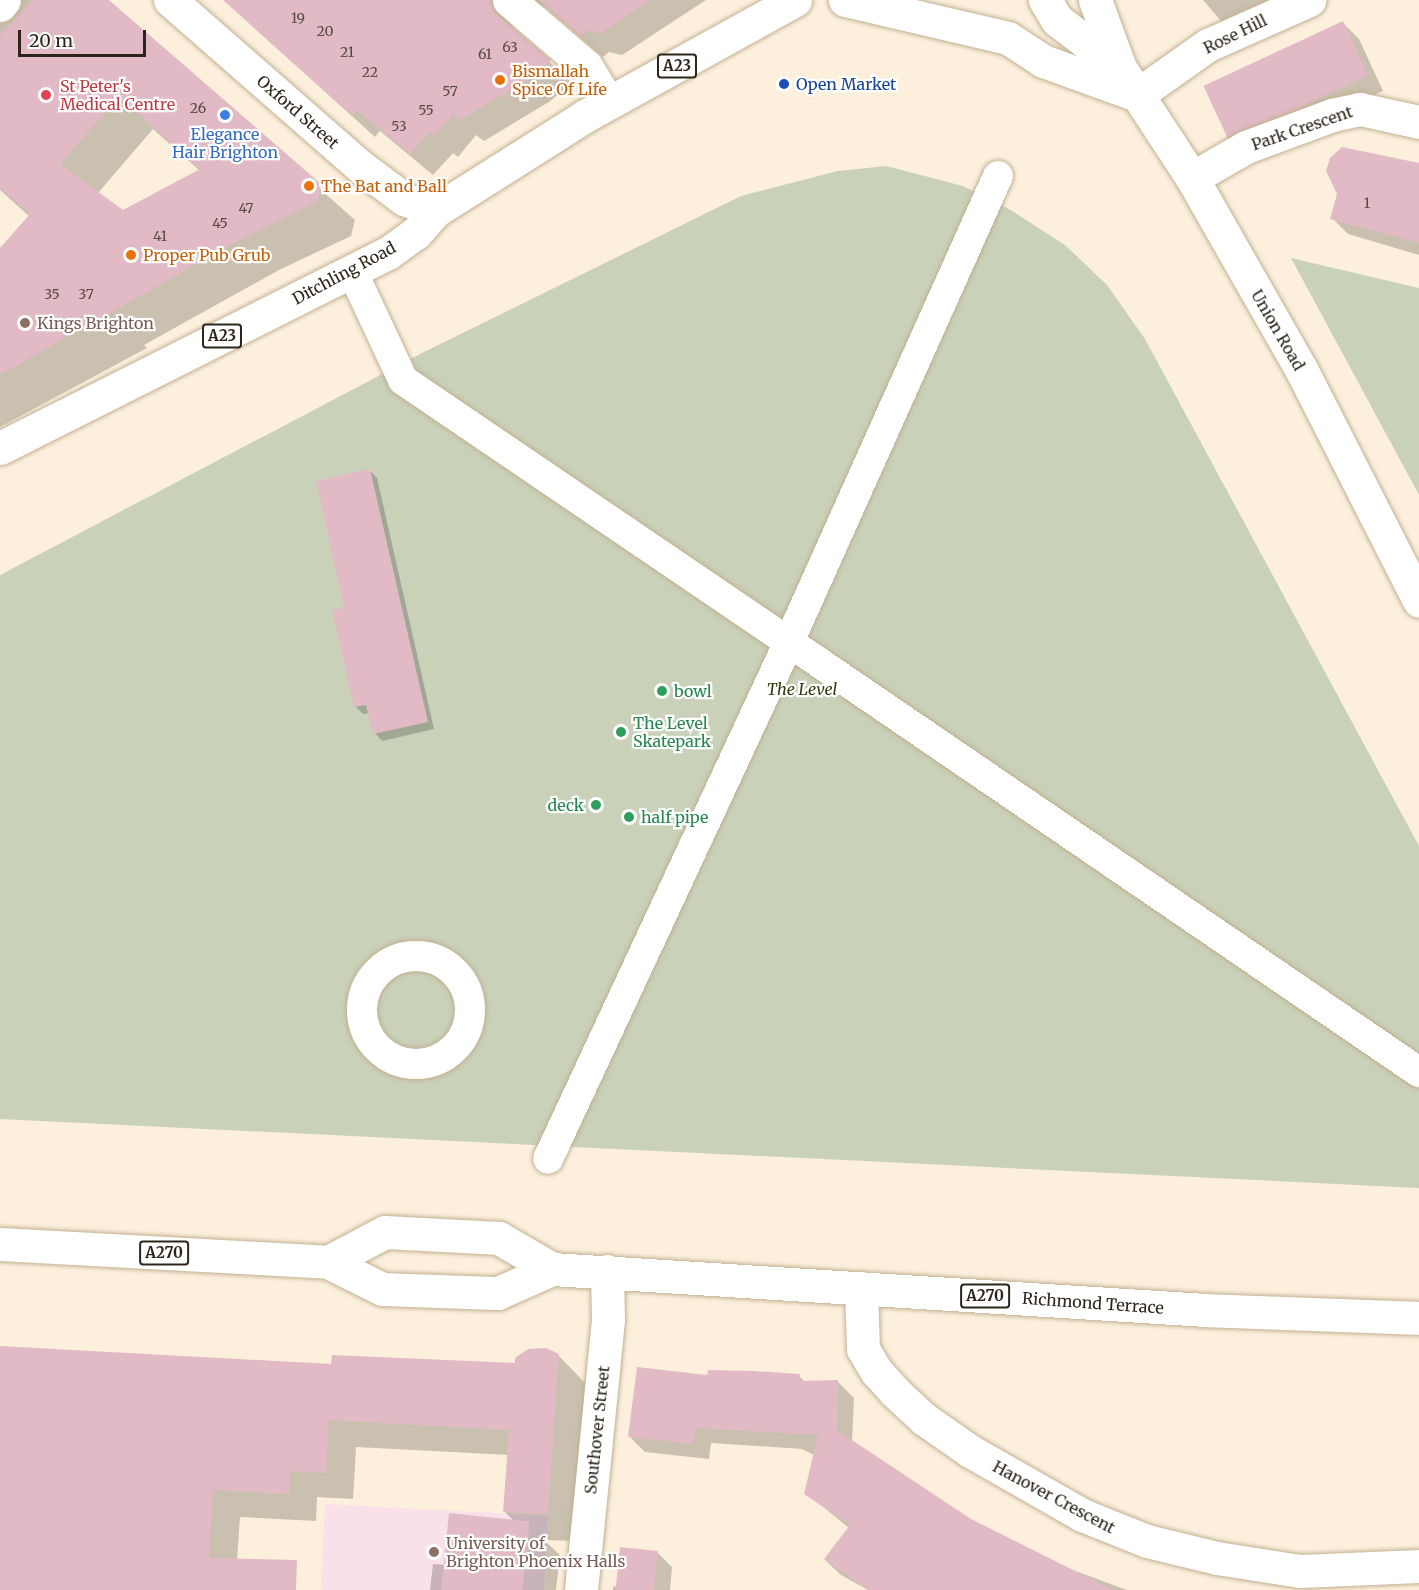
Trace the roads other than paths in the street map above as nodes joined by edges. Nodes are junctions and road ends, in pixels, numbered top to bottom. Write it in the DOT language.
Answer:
graph roads {
  1 [pos="4,0"];
  2 [pos="170,0"];
  3 [pos="509,0"];
  4 [pos="795,0"];
  5 [pos="845,0"];
  6 [pos="1045,0"];
  7 [pos="1095,0"];
  8 [pos="1308,0"];
  9 [pos="0,5"];
  10 [pos="1128,82"];
  11 [pos="608,102"];
  12 [pos="1419,122"];
  13 [pos="998,176"];
  14 [pos="1192,178"];
  15 [pos="435,211"];
  16 [pos="352,271"];
  17 [pos="0,448"];
  18 [pos="1419,601"];
  19 [pos="789,642"];
  20 [pos="1419,1072"];
  21 [pos="548,1159"];
  22 [pos="0,1244"];
  23 [pos="328,1262"];
  24 [pos="552,1269"];
  25 [pos="607,1271"];
  26 [pos="861,1288"];
  27 [pos="1419,1318"];
  28 [pos="1419,1566"];
  29 [pos="581,1590"];
  1 -- 9 [label="main road"];
  2 -- 15 [label="main road, Oxford Street"];
  3 -- 11 [label="main road"];
  4 -- 11 [label="main road, Ditchling Road / A23"];
  5 -- 10 [label="main road"];
  6 -- 10 [label="main road, Union Road"];
  7 -- 10 [label="main road, Union Road"];
  8 -- 10 [label="main road, Rose Hill"];
  10 -- 14 [label="main road, Union Road"];
  11 -- 15 [label="main road, Ditchling Road / A23"];
  12 -- 14 [label="main road, Park Crescent"];
  13 -- 19 [label="street"];
  14 -- 18 [label="main road, Union Road"];
  15 -- 16 [label="main road, Ditchling Road / A23"];
  16 -- 17 [label="main road, Ditchling Road / A23"];
  16 -- 19 [label="street"];
  19 -- 20 [label="street"];
  19 -- 21 [label="street"];
  22 -- 23 [label="main road, Richmond Terrace / A270"];
  23 -- 24 [label="main road, Richmond Terrace / A270"];
  23 -- 24 [label="main road, Richmond Terrace / A270"];
  24 -- 25 [label="main road, Richmond Terrace / A270"];
  25 -- 26 [label="main road, Richmond Terrace / A270"];
  25 -- 29 [label="main road, Southover Street"];
  26 -- 27 [label="main road, Richmond Terrace / A270"];
  26 -- 28 [label="main road, Hanover Crescent"];
}
